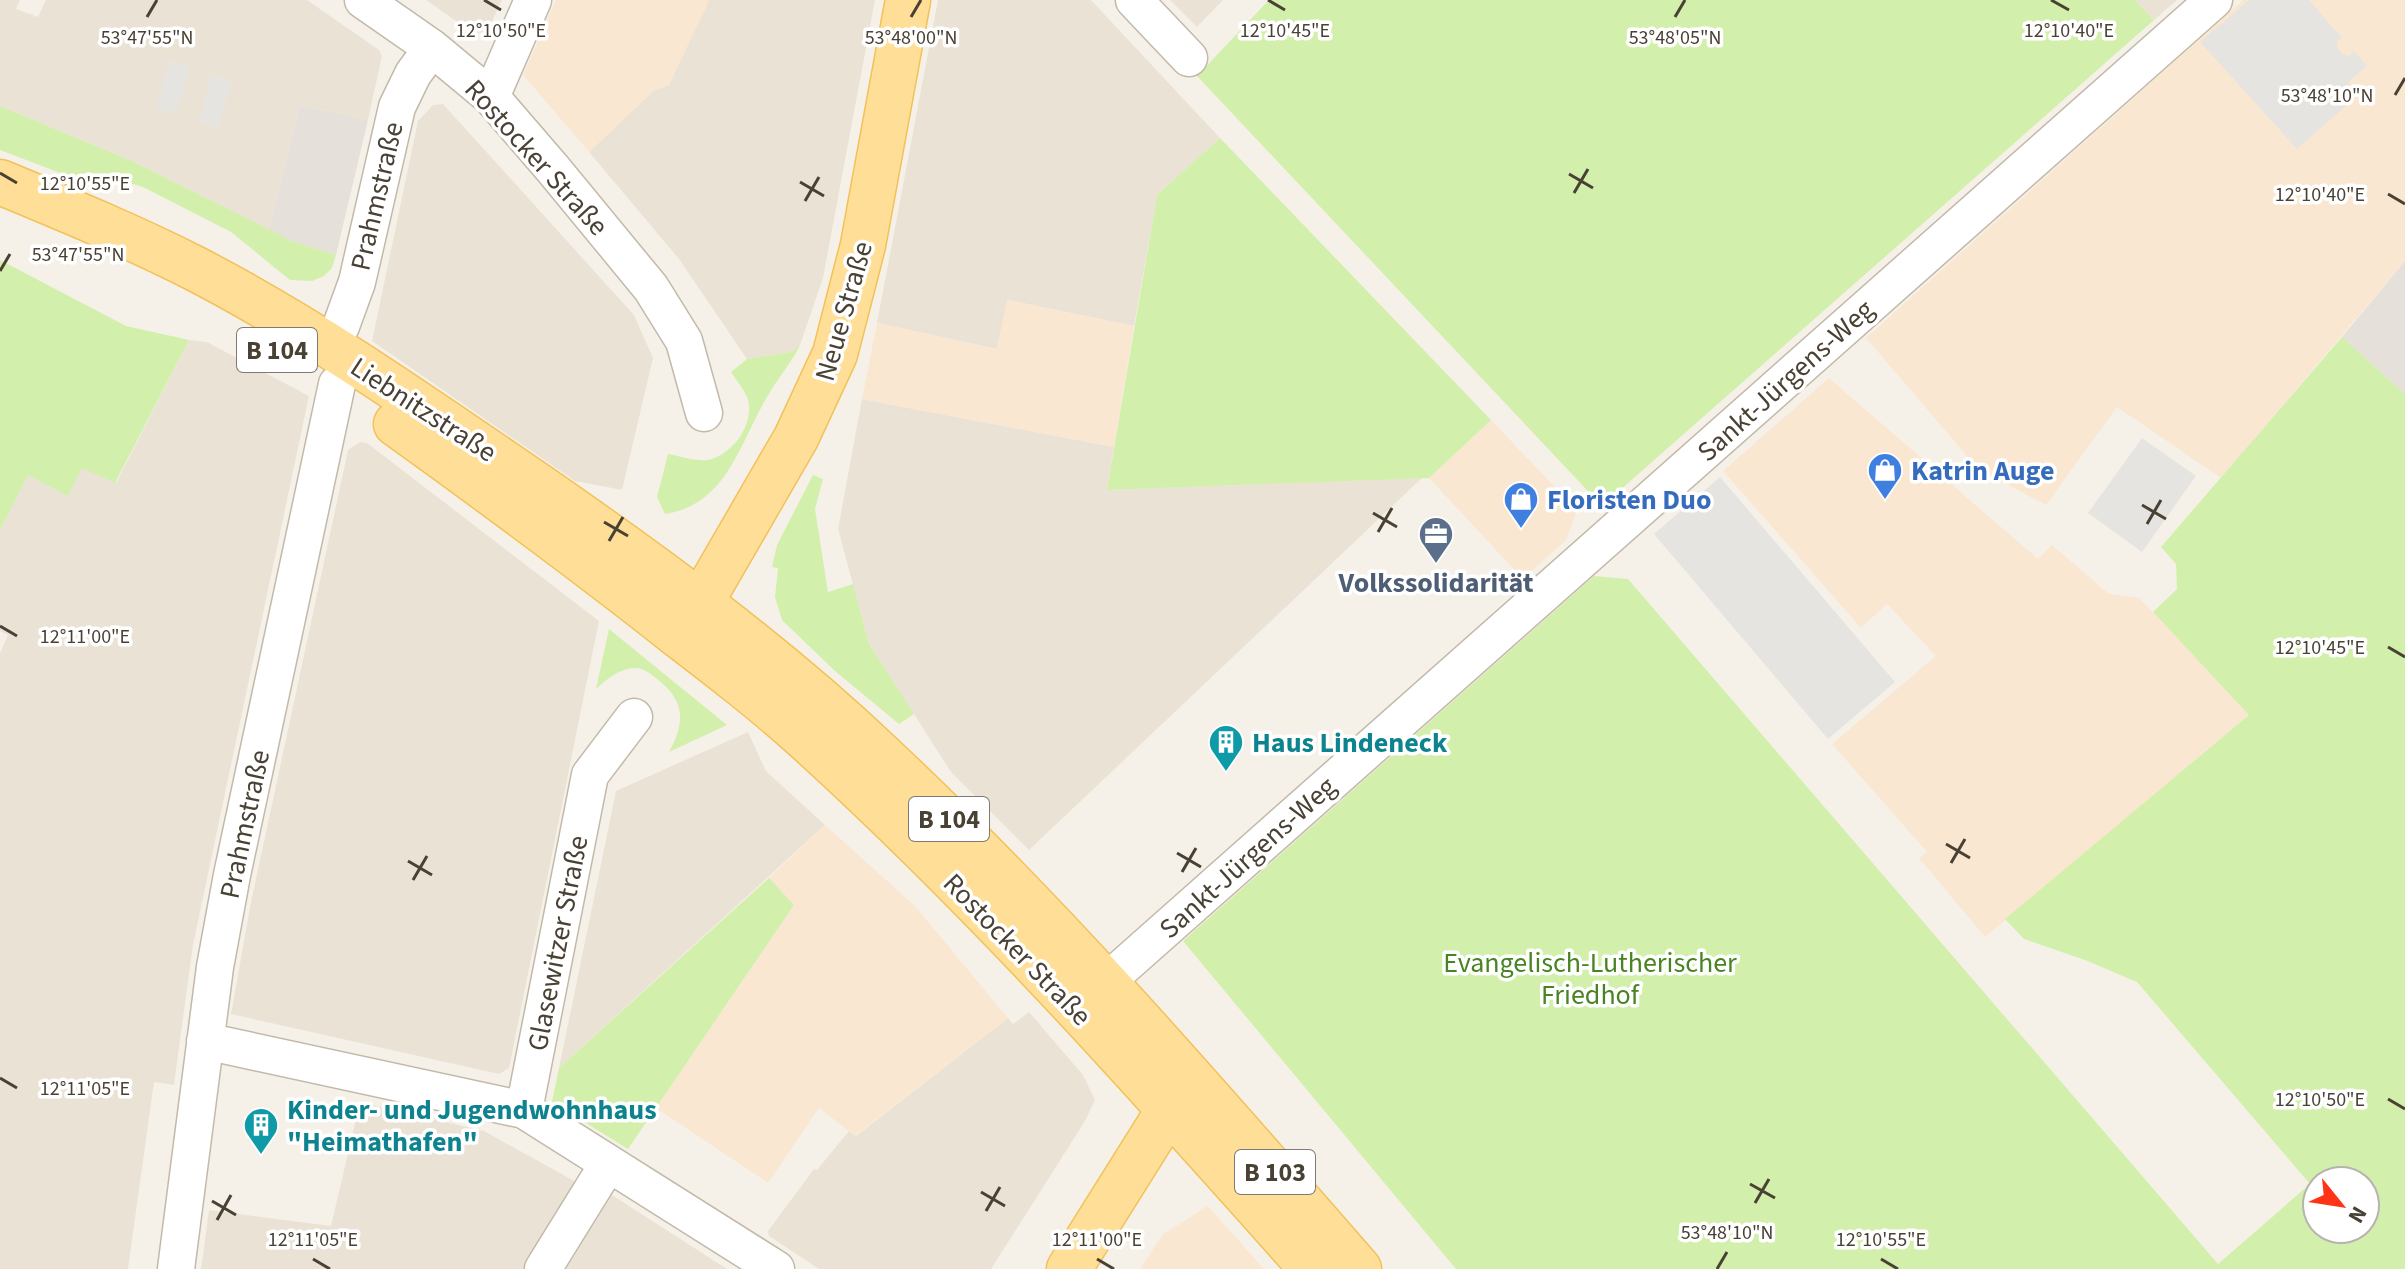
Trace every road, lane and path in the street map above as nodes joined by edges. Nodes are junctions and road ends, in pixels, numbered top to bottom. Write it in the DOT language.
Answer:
graph roads {
  1 [pos="363,0"];
  2 [pos="533,0"];
  3 [pos="908,0"];
  4 [pos="1134,0"];
  5 [pos="2214,0"];
  6 [pos="432,48"];
  7 [pos="1189,58"];
  8 [pos="491,97"];
  9 [pos="0,182"];
  10 [pos="0,212"];
  11 [pos="334,366"];
  12 [pos="704,413"];
  13 [pos="691,620"];
  14 [pos="634,717"];
  15 [pos="1106,982"];
  16 [pos="205,1041"];
  17 [pos="1180,1091"];
  18 [pos="524,1110"];
  19 [pos="608,1164"];
  20 [pos="176,1269"];
  21 [pos="543,1269"];
  22 [pos="776,1269"];
  23 [pos="1069,1269"];
  24 [pos="1312,1269"];
  25 [pos="1359,1269"];
  1 -- 6 [label="street, Rostocker Straße"];
  2 -- 8 [label="street"];
  3 -- 13 [label="main road, Neue Straße"];
  4 -- 7 [label="street"];
  5 -- 15 [label="street, Sankt-Jürgens-Weg"];
  6 -- 8 [label="street, Rostocker Straße"];
  6 -- 11 [label="street, Prahmstraße"];
  8 -- 12 [label="street, Rostocker Straße"];
  9 -- 11 [label="main road, Liebnitzstraße / B 104"];
  10 -- 11 [label="main road, Liebnitzstraße / B 104"];
  11 -- 13 [label="main road, Liebnitzstraße / B 104"];
  11 -- 16 [label="street, Prahmstraße"];
  13 -- 15 [label="main road, Rostocker Straße / B 104"];
  13 -- 17 [label="main road, Rostocker Straße / B 104"];
  14 -- 18 [label="street, Glasewitzer Straße"];
  15 -- 17 [label="main road, B 104"];
  16 -- 18 [label="street"];
  16 -- 20 [label="street, Prahmstraße"];
  17 -- 23 [label="main road"];
  17 -- 24 [label="main road, B 103"];
  17 -- 25 [label="main road, B 103"];
  18 -- 19 [label="street"];
  19 -- 21 [label="street"];
  19 -- 22 [label="street"];
}
